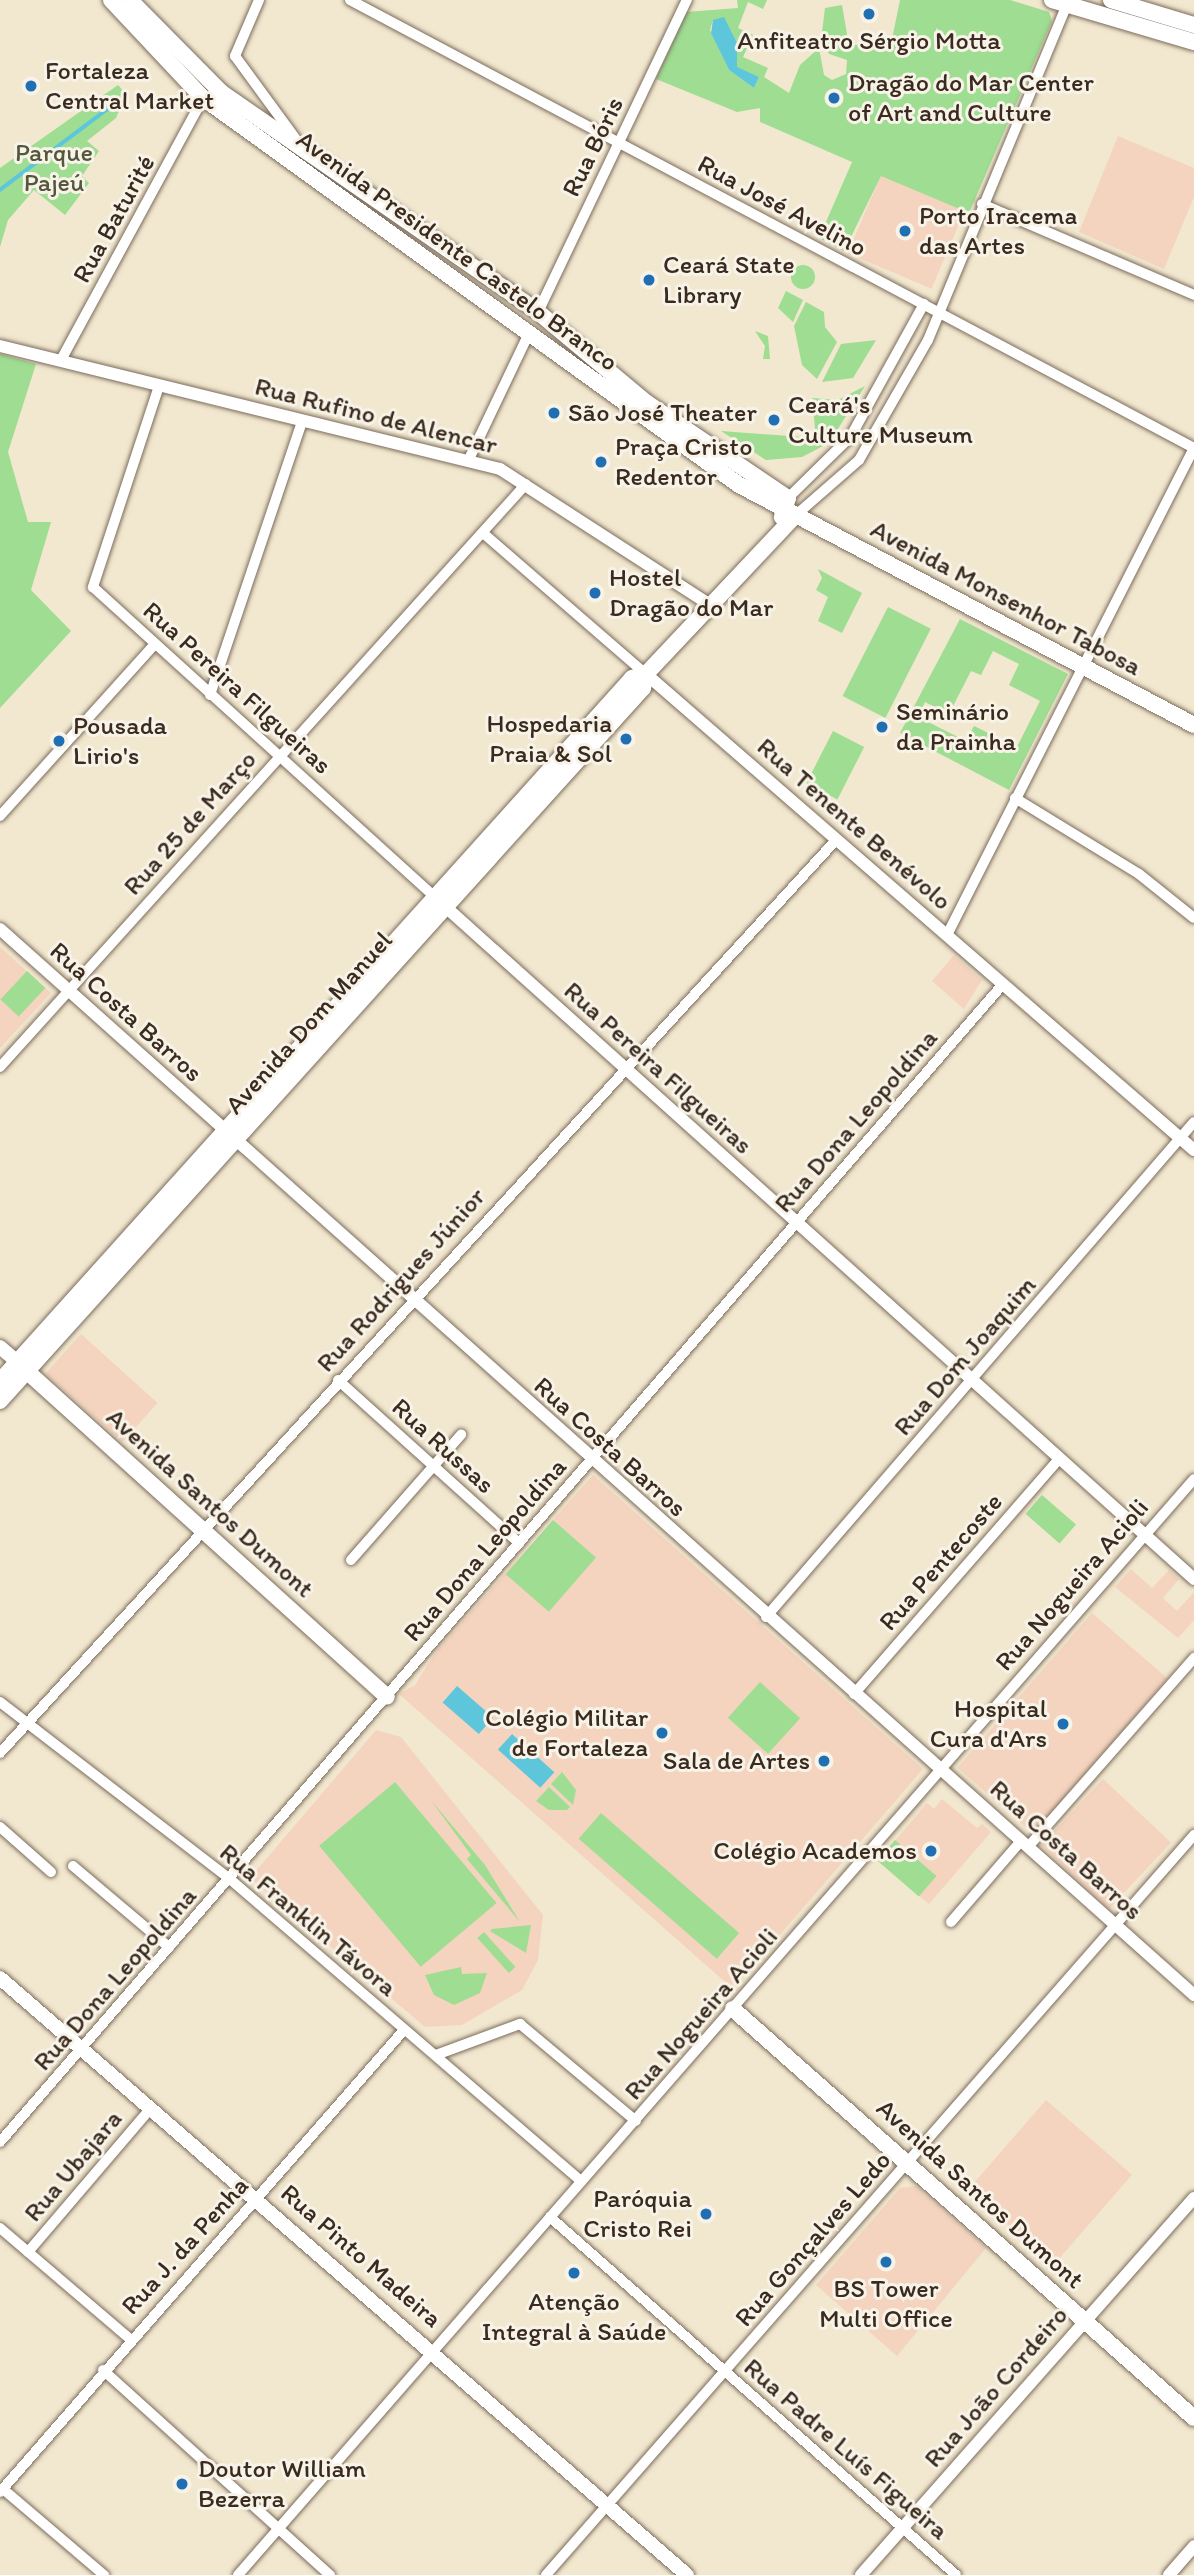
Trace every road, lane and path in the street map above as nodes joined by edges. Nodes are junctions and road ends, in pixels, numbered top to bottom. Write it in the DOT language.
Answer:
graph roads {
  1 [pos="111,0"];
  2 [pos="130,0"];
  3 [pos="259,0"];
  4 [pos="350,0"];
  5 [pos="687,0"];
  6 [pos="1111,0"];
  7 [pos="1063,2"];
  8 [pos="1194,25"];
  9 [pos="1194,42"];
  10 [pos="187,72"];
  11 [pos="203,98"];
  12 [pos="619,144"];
  13 [pos="302,147"];
  14 [pos="982,204"];
  15 [pos="1194,295"];
  16 [pos="924,304"];
  17 [pos="937,311"];
  18 [pos="538,312"];
  19 [pos="530,331"];
  20 [pos="0,346"];
  21 [pos="61,360"];
  22 [pos="159,386"];
  23 [pos="302,422"];
  24 [pos="1194,448"];
  25 [pos="469,459"];
  26 [pos="526,484"];
  27 [pos="790,508"];
  28 [pos="482,533"];
  29 [pos="709,604"];
  30 [pos="154,645"];
  31 [pos="1082,666"];
  32 [pos="646,674"];
  33 [pos="210,695"];
  34 [pos="1194,725"];
  35 [pos="278,755"];
  36 [pos="1015,798"];
  37 [pos="0,816"];
  38 [pos="837,839"];
  39 [pos="440,902"];
  40 [pos="1194,918"];
  41 [pos="0,929"];
  42 [pos="947,935"];
  43 [pos="1003,985"];
  44 [pos="68,991"];
  45 [pos="0,1067"];
  46 [pos="624,1068"];
  47 [pos="1194,1122"];
  48 [pos="230,1137"];
  49 [pos="1181,1138"];
  50 [pos="1194,1150"];
  51 [pos="795,1223"];
  52 [pos="413,1300"];
  53 [pos="0,1347"];
  54 [pos="22,1367"];
  55 [pos="338,1380"];
  56 [pos="972,1380"];
  57 [pos="0,1381"];
  58 [pos="0,1401"];
  59 [pos="461,1435"];
  60 [pos="1060,1458"];
  61 [pos="589,1460"];
  62 [pos="433,1467"];
  63 [pos="1194,1479"];
  64 [pos="202,1528"];
  65 [pos="1144,1535"];
  66 [pos="519,1543"];
  67 [pos="351,1560"];
  68 [pos="1194,1579"];
  69 [pos="766,1617"];
  70 [pos="1194,1658"];
  71 [pos="853,1694"];
  72 [pos="387,1697"];
  73 [pos="0,1702"];
  74 [pos="26,1723"];
  75 [pos="0,1753"];
  76 [pos="939,1769"];
  77 [pos="0,1827"];
  78 [pos="1194,1835"];
  79 [pos="1025,1844"];
  80 [pos="73,1866"];
  81 [pos="51,1872"];
  82 [pos="231,1880"];
  83 [pos="951,1922"];
  84 [pos="1116,1924"];
  85 [pos="169,1947"];
  86 [pos="0,1978"];
  87 [pos="1194,1995"];
  88 [pos="733,2009"];
  89 [pos="404,2030"];
  90 [pos="82,2048"];
  91 [pos="436,2055"];
  92 [pos="151,2108"];
  93 [pos="636,2121"];
  94 [pos="0,2142"];
  95 [pos="908,2161"];
  96 [pos="581,2181"];
  97 [pos="257,2198"];
  98 [pos="1194,2198"];
  99 [pos="550,2217"];
  100 [pos="0,2228"];
  101 [pos="28,2252"];
  102 [pos="1085,2320"];
  103 [pos="130,2339"];
  104 [pos="433,2352"];
  105 [pos="103,2370"];
  106 [pos="726,2371"];
  107 [pos="1194,2418"];
  108 [pos="2,2490"];
  109 [pos="606,2505"];
  110 [pos="278,2528"];
  111 [pos="902,2528"];
  112 [pos="1194,2546"];
  113 [pos="104,2575"];
  114 [pos="237,2575"];
  115 [pos="330,2575"];
  116 [pos="546,2575"];
  117 [pos="687,2575"];
  118 [pos="861,2575"];
  119 [pos="956,2575"];
  120 [pos="1169,2575"];
  1 -- 10 [label="main road, Avenida Presidente Castelo Branco"];
  2 -- 10 [label="main road, Avenida Presidente Castelo Branco"];
  3 -- 13 [label="street"];
  4 -- 12 [label="street, Rua José Avelino"];
  5 -- 12 [label="street, Rua Bóris"];
  6 -- 8 [label="main road"];
  7 -- 9 [label="main road"];
  7 -- 14 [label="street"];
  10 -- 11 [label="main road, Avenida Presidente Castelo Branco"];
  10 -- 13 [label="main road, Avenida Presidente Castelo Branco"];
  11 -- 19 [label="main road, Avenida Presidente Castelo Branco"];
  11 -- 21 [label="street, Rua Baturité"];
  12 -- 16 [label="street, Rua José Avelino"];
  12 -- 18 [label="street, Rua Bóris"];
  13 -- 18 [label="main road, Avenida Presidente Castelo Branco"];
  14 -- 15 [label="street"];
  14 -- 17 [label="street"];
  16 -- 17 [label="street, Rua José Avelino"];
  16 -- 27 [label="street"];
  17 -- 24 [label="street, Rua José Avelino"];
  17 -- 27 [label="street"];
  18 -- 27 [label="main road, Avenida Presidente Castelo Branco"];
  19 -- 25 [label="street"];
  19 -- 27 [label="main road, Avenida Presidente Castelo Branco"];
  20 -- 21 [label="street, Rua Rufino de Alencar"];
  21 -- 22 [label="street, Rua Rufino de Alencar"];
  22 -- 23 [label="street, Rua Rufino de Alencar"];
  22 -- 30 [label="street, Rua Pereira Filgueiras"];
  23 -- 25 [label="street, Rua Rufino de Alencar"];
  23 -- 33 [label="street"];
  24 -- 31 [label="street"];
  25 -- 26 [label="street, Rua Rufino de Alencar"];
  26 -- 28 [label="street, Rua 25 de Março"];
  26 -- 29 [label="street, Rua Rufino de Alencar"];
  27 -- 29 [label="main road, Avenida Dom Manuel"];
  27 -- 31 [label="main road, Avenida Monsenhor Tabosa"];
  28 -- 32 [label="street, Rua Tenente Benévolo"];
  28 -- 35 [label="street, Rua 25 de Março"];
  29 -- 32 [label="main road, Avenida Dom Manuel"];
  30 -- 33 [label="street, Rua Pereira Filgueiras"];
  30 -- 37 [label="street"];
  31 -- 34 [label="main road, Avenida Monsenhor Tabosa"];
  31 -- 36 [label="street"];
  32 -- 38 [label="street, Rua Tenente Benévolo"];
  32 -- 39 [label="main road, Avenida Dom Manuel"];
  33 -- 35 [label="street, Rua Pereira Filgueiras"];
  35 -- 39 [label="street, Rua Pereira Filgueiras"];
  35 -- 44 [label="street, Rua 25 de Março"];
  36 -- 40 [label="street"];
  36 -- 42 [label="street"];
  38 -- 42 [label="street, Rua Tenente Benévolo"];
  38 -- 46 [label="street, Rua Rodrigues Júnior"];
  39 -- 46 [label="street, Rua Pereira Filgueiras"];
  39 -- 48 [label="main road, Avenida Dom Manuel"];
  41 -- 44 [label="street, Rua Costa Barros"];
  42 -- 43 [label="street, Rua Tenente Benévolo"];
  43 -- 49 [label="street, Rua Tenente Benévolo"];
  43 -- 51 [label="street, Rua Dona Leopoldina"];
  44 -- 45 [label="street, Rua 25 de Março"];
  44 -- 48 [label="street, Rua Costa Barros"];
  46 -- 51 [label="street, Rua Pereira Filgueiras"];
  46 -- 52 [label="street, Rua Rodrigues Júnior"];
  47 -- 49 [label="street, Rua Dom Joaquim"];
  48 -- 52 [label="street, Rua Costa Barros"];
  48 -- 54 [label="main road, Avenida Dom Manuel"];
  49 -- 50 [label="street, Rua Tenente Benévolo"];
  49 -- 56 [label="street, Rua Dom Joaquim"];
  51 -- 56 [label="street, Rua Pereira Filgueiras"];
  51 -- 61 [label="street, Rua Dona Leopoldina"];
  52 -- 55 [label="street, Rua Rodrigues Júnior"];
  52 -- 61 [label="street, Rua Costa Barros"];
  53 -- 54 [label="main road, Avenida Santos Dumont"];
  54 -- 57 [label="main road, Avenida Dom Manuel"];
  54 -- 58 [label="main road, Avenida Dom Manuel"];
  54 -- 64 [label="main road, Avenida Santos Dumont"];
  55 -- 62 [label="street, Rua Russas"];
  55 -- 64 [label="street, Rua Rodrigues Júnior"];
  56 -- 60 [label="street, Rua Pereira Filgueiras"];
  56 -- 69 [label="street, Rua Dom Joaquim"];
  59 -- 62 [label="street"];
  60 -- 65 [label="street, Rua Pereira Filgueiras"];
  60 -- 71 [label="street, Rua Pentecoste"];
  61 -- 66 [label="street, Rua Dona Leopoldina"];
  61 -- 69 [label="street, Rua Costa Barros"];
  62 -- 66 [label="street, Rua Russas"];
  62 -- 67 [label="street"];
  63 -- 65 [label="street, Rua Nogueira Acioli"];
  64 -- 72 [label="main road, Avenida Santos Dumont"];
  64 -- 74 [label="street, Rua Rodrigues Júnior"];
  65 -- 68 [label="street, Rua Pereira Filgueiras"];
  65 -- 76 [label="street, Rua Nogueira Acioli"];
  66 -- 72 [label="street, Rua Dona Leopoldina"];
  69 -- 71 [label="street, Rua Costa Barros"];
  70 -- 79 [label="street"];
  71 -- 76 [label="street, Rua Costa Barros"];
  72 -- 82 [label="street, Rua Dona Leopoldina"];
  73 -- 74 [label="street, Rua Franklin Távora"];
  74 -- 75 [label="street, Rua Rodrigues Júnior"];
  74 -- 82 [label="street, Rua Franklin Távora"];
  76 -- 79 [label="street, Rua Costa Barros"];
  76 -- 88 [label="street, Rua Nogueira Acioli"];
  77 -- 81 [label="street"];
  78 -- 84 [label="street, Rua Gonçalves Ledo"];
  79 -- 83 [label="street"];
  79 -- 84 [label="street, Rua Costa Barros"];
  80 -- 85 [label="street"];
  82 -- 85 [label="street, Rua Dona Leopoldina"];
  82 -- 89 [label="street, Rua Franklin Távora"];
  84 -- 87 [label="street, Rua Costa Barros"];
  84 -- 95 [label="street, Rua Gonçalves Ledo"];
  85 -- 90 [label="street, Rua Dona Leopoldina"];
  86 -- 90 [label="main road, Rua Pinto Madeira"];
  88 -- 93 [label="street, Rua Nogueira Acioli"];
  88 -- 95 [label="main road, Avenida Santos Dumont"];
  89 -- 91 [label="street, Rua Franklin Távora"];
  89 -- 97 [label="street, Rua J. da Penha"];
  90 -- 92 [label="main road, Rua Pinto Madeira"];
  90 -- 94 [label="street, Rua Dona Leopoldina"];
  91 -- 93 [label="street"];
  91 -- 96 [label="street, Rua Franklin Távora"];
  92 -- 97 [label="main road, Rua Pinto Madeira"];
  92 -- 101 [label="street, Rua Ubajara"];
  93 -- 96 [label="street, Rua Nogueira Acioli"];
  95 -- 102 [label="main road, Avenida Santos Dumont"];
  95 -- 106 [label="street, Rua Gonçalves Ledo"];
  96 -- 99 [label="street, Rua Nogueira Acioli"];
  97 -- 103 [label="street, Rua J. da Penha"];
  97 -- 104 [label="main road, Rua Pinto Madeira"];
  98 -- 102 [label="street, Rua João Cordeiro"];
  99 -- 104 [label="street, Rua Nogueira Acioli"];
  99 -- 106 [label="street, Rua Padre Luís Figueira"];
  100 -- 101 [label="street"];
  101 -- 103 [label="street"];
  102 -- 107 [label="main road, Avenida Santos Dumont"];
  102 -- 111 [label="street, Rua João Cordeiro"];
  103 -- 105 [label="street, Rua J. da Penha"];
  104 -- 109 [label="main road, Rua Pinto Madeira"];
  104 -- 110 [label="street, Rua Nogueira Acioli"];
  105 -- 108 [label="street, Rua J. da Penha"];
  105 -- 110 [label="street"];
  106 -- 109 [label="street, Rua Gonçalves Ledo"];
  106 -- 111 [label="street, Rua Padre Luís Figueira"];
  108 -- 113 [label="street"];
  109 -- 116 [label="street, Rua Gonçalves Ledo"];
  109 -- 117 [label="main road, Rua Pinto Madeira"];
  110 -- 114 [label="street, Rua Nogueira Acioli"];
  110 -- 115 [label="street"];
  111 -- 118 [label="street, Rua João Cordeiro"];
  111 -- 119 [label="street, Rua Padre Luís Figueira"];
  112 -- 120 [label="street"];
}
